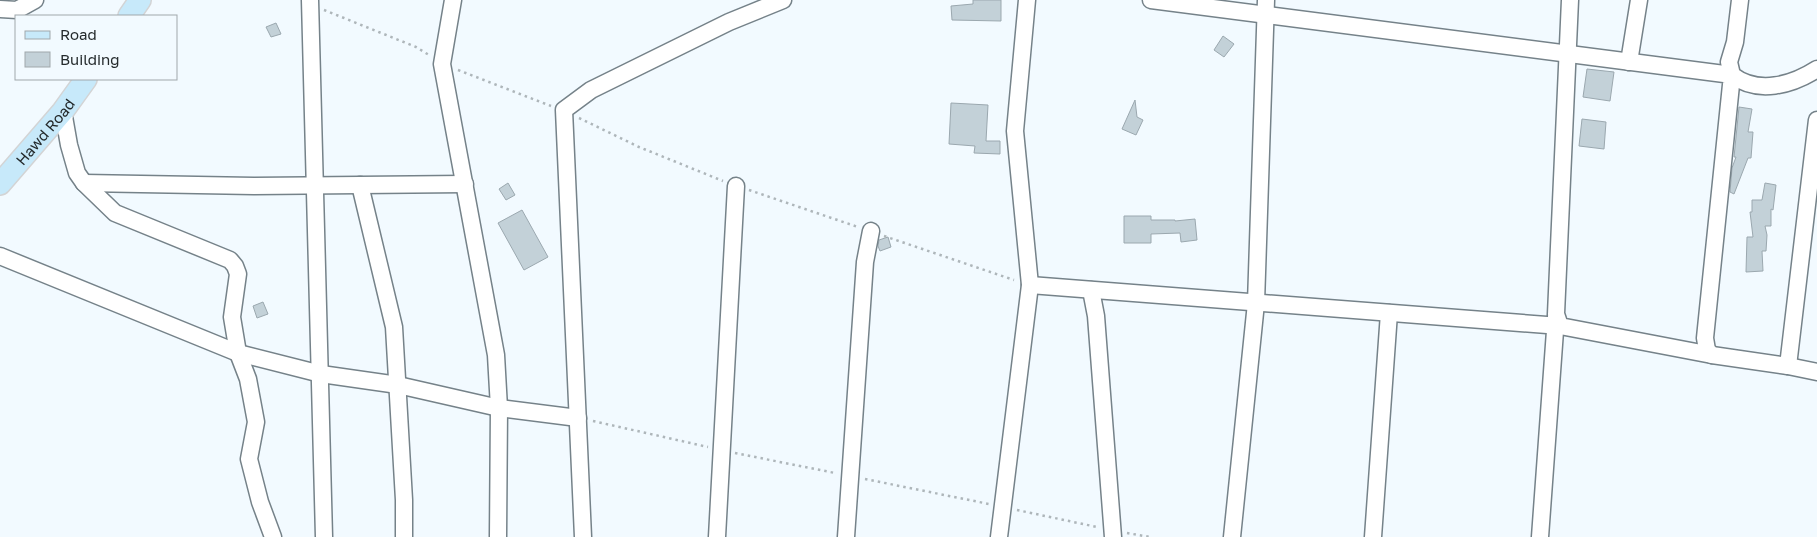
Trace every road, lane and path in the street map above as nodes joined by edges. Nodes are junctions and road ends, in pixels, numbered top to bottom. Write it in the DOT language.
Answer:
graph roads {
  1 [pos="35,0"];
  2 [pos="140,0"];
  3 [pos="453,0"];
  4 [pos="783,0"];
  5 [pos="1027,0"];
  6 [pos="1151,0"];
  7 [pos="1570,0"];
  8 [pos="1639,0"];
  9 [pos="1740,0"];
  10 [pos="1183,2"];
  11 [pos="311,3"];
  12 [pos="1266,8"];
  13 [pos="0,9"];
  14 [pos="130,15"];
  15 [pos="1568,55"];
  16 [pos="1629,62"];
  17 [pos="442,64"];
  18 [pos="1817,69"];
  19 [pos="1732,75"];
  20 [pos="85,80"];
  21 [pos="564,110"];
  22 [pos="64,112"];
  23 [pos="1817,120"];
  24 [pos="84,183"];
  25 [pos="0,184"];
  26 [pos="316,184"];
  27 [pos="465,184"];
  28 [pos="360,185"];
  29 [pos="736,186"];
  30 [pos="871,232"];
  31 [pos="0,256"];
  32 [pos="1030,285"];
  33 [pos="1091,290"];
  34 [pos="1256,303"];
  35 [pos="1388,313"];
  36 [pos="1557,322"];
  37 [pos="238,352"];
  38 [pos="1712,355"];
  39 [pos="1788,366"];
  40 [pos="1817,372"];
  41 [pos="320,374"];
  42 [pos="398,385"];
  43 [pos="499,408"];
  44 [pos="578,418"];
  45 [pos="273,537"];
  46 [pos="324,537"];
  47 [pos="404,537"];
  48 [pos="498,537"];
  49 [pos="583,537"];
  50 [pos="717,537"];
  51 [pos="846,537"];
  52 [pos="999,537"];
  53 [pos="1113,537"];
  54 [pos="1232,537"];
  55 [pos="1372,537"];
  56 [pos="1540,537"];
  1 -- 13 [label="street"];
  2 -- 14 [label="main road"];
  3 -- 17 [label="street"];
  4 -- 21 [label="street"];
  5 -- 32 [label="street"];
  6 -- 10 [label="street"];
  7 -- 15 [label="street"];
  8 -- 16 [label="street"];
  9 -- 19 [label="street"];
  10 -- 12 [label="street"];
  11 -- 17 [label="path"];
  11 -- 26 [label="street"];
  12 -- 15 [label="street"];
  12 -- 34 [label="street"];
  15 -- 16 [label="street"];
  15 -- 36 [label="street"];
  16 -- 19 [label="street"];
  17 -- 21 [label="path"];
  17 -- 27 [label="street"];
  18 -- 19 [label="street"];
  19 -- 38 [label="street"];
  20 -- 22 [label="main road, Hawd Road"];
  21 -- 29 [label="path"];
  21 -- 44 [label="street"];
  22 -- 24 [label="street"];
  22 -- 25 [label="main road, Hawd Road"];
  23 -- 39 [label="street"];
  24 -- 26 [label="street"];
  24 -- 37 [label="street"];
  26 -- 28 [label="street"];
  26 -- 41 [label="street"];
  27 -- 28 [label="street"];
  27 -- 43 [label="street"];
  28 -- 42 [label="street"];
  29 -- 30 [label="path"];
  29 -- 50 [label="street"];
  30 -- 32 [label="path"];
  30 -- 51 [label="street"];
  31 -- 37 [label="street"];
  32 -- 33 [label="street"];
  32 -- 52 [label="street"];
  33 -- 34 [label="street"];
  33 -- 53 [label="street"];
  34 -- 35 [label="street"];
  34 -- 54 [label="street"];
  35 -- 36 [label="street"];
  35 -- 55 [label="street"];
  36 -- 38 [label="street"];
  36 -- 56 [label="street"];
  37 -- 41 [label="street"];
  37 -- 45 [label="street"];
  38 -- 39 [label="street"];
  39 -- 40 [label="street"];
  41 -- 42 [label="street"];
  41 -- 46 [label="street"];
  42 -- 43 [label="street"];
  42 -- 47 [label="street"];
  43 -- 44 [label="street"];
  43 -- 48 [label="street"];
  44 -- 49 [label="street"];
}
